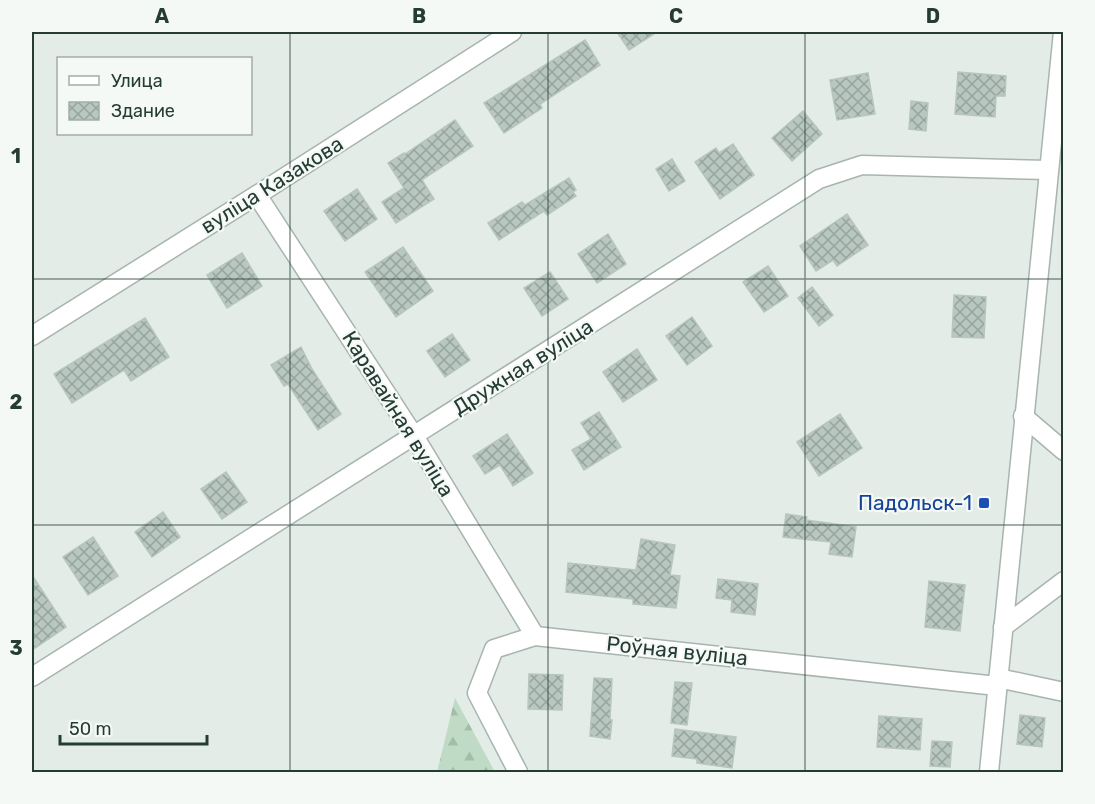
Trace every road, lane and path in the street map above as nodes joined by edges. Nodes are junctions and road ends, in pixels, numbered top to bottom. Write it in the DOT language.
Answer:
graph roads {
  1 [pos="512,32"];
  2 [pos="1063,32"];
  3 [pos="1048,170"];
  4 [pos="257,195"];
  5 [pos="32,336"];
  6 [pos="1023,416"];
  7 [pos="414,436"];
  8 [pos="1064,452"];
  9 [pos="1064,581"];
  10 [pos="1003,627"];
  11 [pos="535,636"];
  12 [pos="32,677"];
  13 [pos="997,682"];
  14 [pos="1064,692"];
  15 [pos="518,772"];
  16 [pos="989,772"];
  1 -- 4 [label="street, вуліца Казакова"];
  2 -- 3 [label="street"];
  3 -- 6 [label="street"];
  3 -- 7 [label="street, Дружная вуліца"];
  4 -- 5 [label="street, вуліца Казакова"];
  4 -- 7 [label="street, Каравайная вуліца"];
  6 -- 8 [label="street"];
  6 -- 10 [label="street"];
  7 -- 11 [label="street, Каравайная вуліца"];
  7 -- 12 [label="street, Дружная вуліца"];
  9 -- 10 [label="street"];
  10 -- 13 [label="street"];
  11 -- 13 [label="street, Роўная вуліца"];
  11 -- 15 [label="street, Роўная вуліца"];
  13 -- 14 [label="street, Роўная вуліца"];
  13 -- 16 [label="street"];
}
